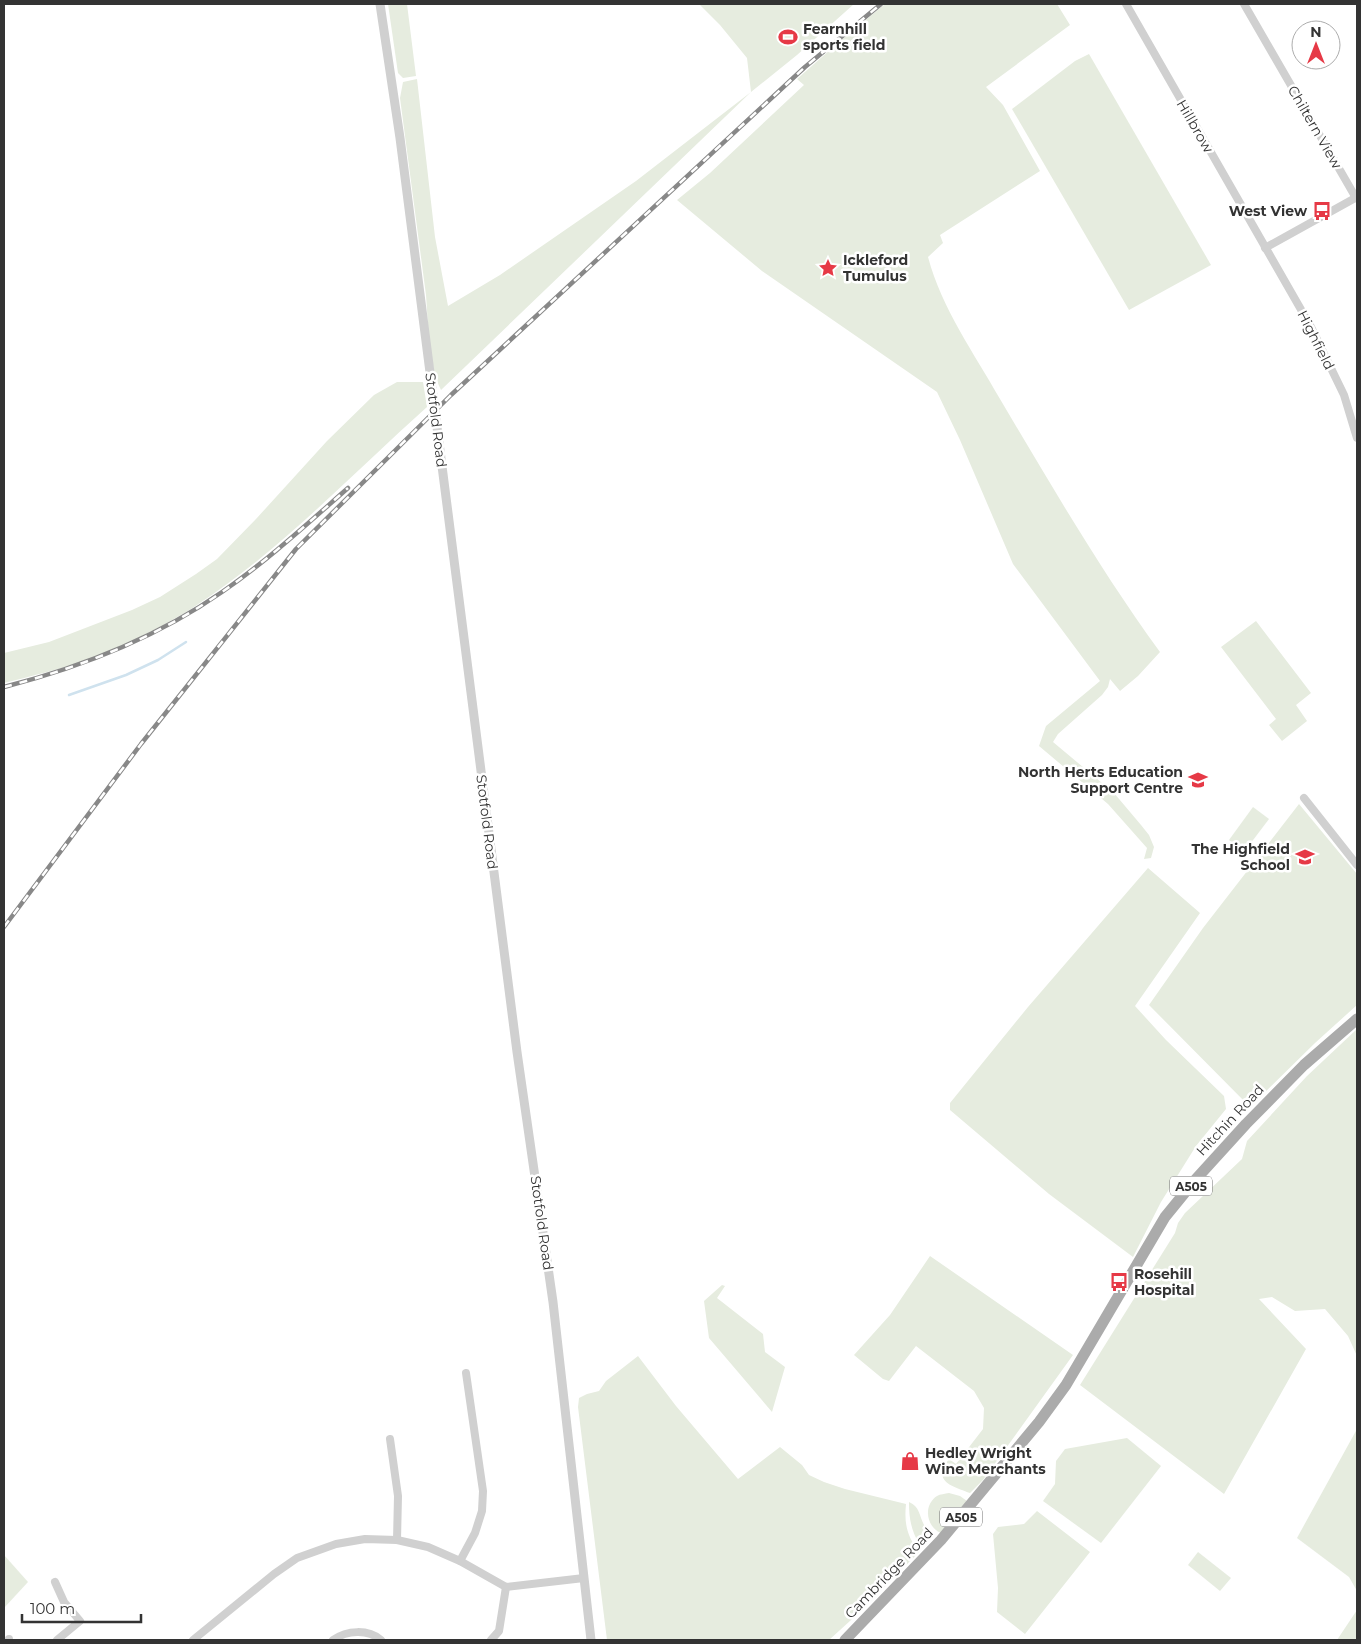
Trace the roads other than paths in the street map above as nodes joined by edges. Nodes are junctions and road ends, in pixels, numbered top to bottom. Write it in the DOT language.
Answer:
graph roads {
  1 [pos="380,4"];
  2 [pos="1126,4"];
  3 [pos="1244,4"];
  4 [pos="1357,198"];
  5 [pos="1265,248"];
  6 [pos="1357,438"];
  7 [pos="1304,798"];
  8 [pos="1357,865"];
  9 [pos="1357,1019"];
  10 [pos="466,1373"];
  11 [pos="1066,1385"];
  12 [pos="390,1439"];
  13 [pos="397,1540"];
  14 [pos="460,1561"];
  15 [pos="584,1578"];
  16 [pos="55,1582"];
  17 [pos="506,1587"];
  18 [pos="57,1640"];
  19 [pos="193,1640"];
  20 [pos="333,1640"];
  21 [pos="381,1640"];
  22 [pos="491,1640"];
  23 [pos="591,1640"];
  24 [pos="845,1640"];
  1 -- 15 [label="street, Stotfold Road"];
  2 -- 5 [label="street, Hillbrow"];
  3 -- 4 [label="street, Chiltern View"];
  4 -- 5 [label="street"];
  5 -- 6 [label="street, Highfield"];
  7 -- 8 [label="street"];
  9 -- 11 [label="main road, Hitchin Road / A505"];
  10 -- 14 [label="street"];
  11 -- 24 [label="main road, Cambridge Road / A505"];
  12 -- 13 [label="street"];
  13 -- 14 [label="street"];
  13 -- 19 [label="street"];
  14 -- 17 [label="street"];
  15 -- 17 [label="street"];
  15 -- 23 [label="street, Stotfold Road"];
  16 -- 18 [label="street"];
  17 -- 22 [label="street"];
  20 -- 21 [label="street"];
}
